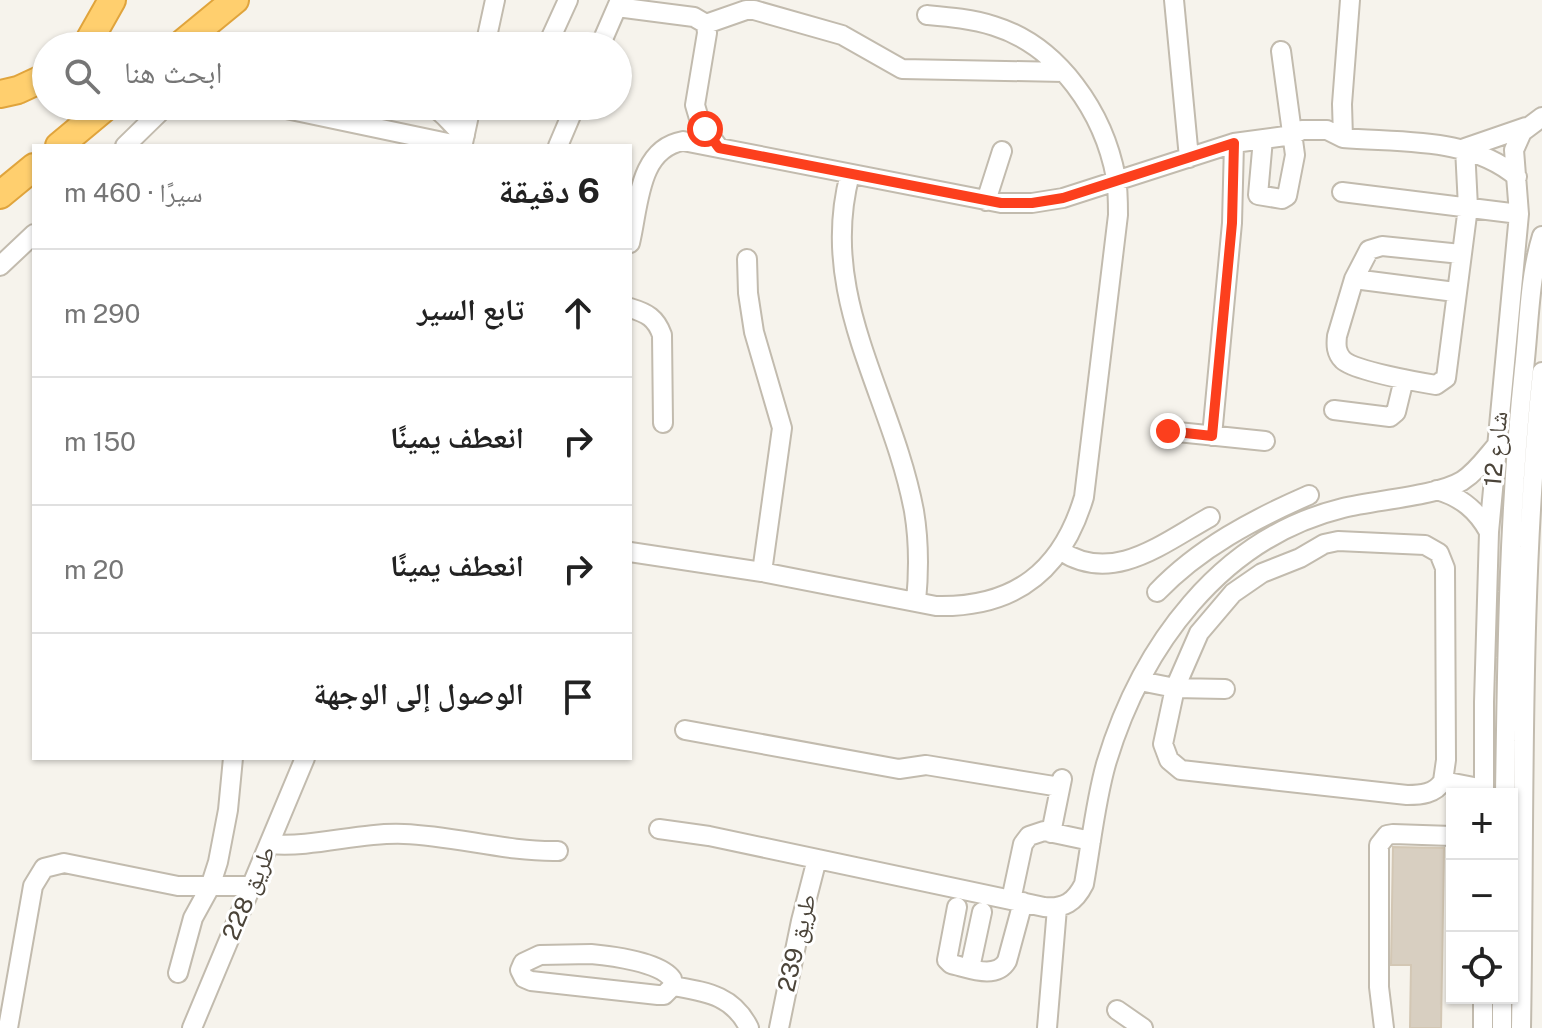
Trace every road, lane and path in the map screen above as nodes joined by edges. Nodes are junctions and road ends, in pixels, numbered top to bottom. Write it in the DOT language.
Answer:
graph roads {
  1 [pos="112,0"];
  2 [pos="235,0"];
  3 [pos="495,0"];
  4 [pos="568,0"];
  5 [pos="1174,0"];
  6 [pos="1350,0"];
  7 [pos="619,4"];
  8 [pos="927,15"];
  9 [pos="706,24"];
  10 [pos="94,32"];
  11 [pos="196,32"];
  12 [pos="488,32"];
  13 [pos="553,32"];
  14 [pos="606,32"];
  15 [pos="1281,51"];
  16 [pos="1064,72"];
  17 [pos="32,84"];
  18 [pos="0,94"];
  19 [pos="90,120"];
  20 [pos="152,120"];
  21 [pos="346,120"];
  22 [pos="448,120"];
  23 [pos="468,120"];
  24 [pos="569,120"];
  25 [pos="1534,122"];
  26 [pos="1293,135"];
  27 [pos="1343,138"];
  28 [pos="1263,139"];
  29 [pos="463,142"];
  30 [pos="1234,143"];
  31 [pos="61,144"];
  32 [pos="127,144"];
  33 [pos="559,144"];
  34 [pos="719,148"];
  35 [pos="1465,148"];
  36 [pos="1002,151"];
  37 [pos="1189,158"];
  38 [pos="32,169"];
  39 [pos="850,174"];
  40 [pos="1517,177"];
  41 [pos="1117,181"];
  42 [pos="1342,192"];
  43 [pos="0,195"];
  44 [pos="635,198"];
  45 [pos="986,201"];
  46 [pos="1468,207"];
  47 [pos="1519,214"];
  48 [pos="632,224"];
  49 [pos="32,236"];
  50 [pos="1542,236"];
  51 [pos="1461,254"];
  52 [pos="747,259"];
  53 [pos="0,266"];
  54 [pos="1354,279"];
  55 [pos="1455,292"];
  56 [pos="632,309"];
  57 [pos="1530,312"];
  58 [pos="1542,331"];
  59 [pos="1542,372"];
  60 [pos="1404,379"];
  61 [pos="1334,410"];
  62 [pos="663,423"];
  63 [pos="1168,431"];
  64 [pos="1212,436"];
  65 [pos="1265,441"];
  66 [pos="1496,446"];
  67 [pos="1537,466"];
  68 [pos="1437,490"];
  69 [pos="1309,495"];
  70 [pos="1210,517"];
  71 [pos="1489,532"];
  72 [pos="1264,541"];
  73 [pos="1211,548"];
  74 [pos="1061,551"];
  75 [pos="632,552"];
  76 [pos="1281,565"];
  77 [pos="1227,567"];
  78 [pos="762,572"];
  79 [pos="1157,592"];
  80 [pos="916,602"];
  81 [pos="1533,673"];
  82 [pos="1140,681"];
  83 [pos="1175,688"];
  84 [pos="1225,689"];
  85 [pos="685,730"];
  86 [pos="233,760"];
  87 [pos="304,760"];
  88 [pos="1443,781"];
  89 [pos="1469,788"];
  90 [pos="1484,788"];
  91 [pos="1505,788"];
  92 [pos="659,829"];
  93 [pos="1051,833"];
  94 [pos="1446,836"];
  95 [pos="1091,841"];
  96 [pos="269,844"];
  97 [pos="558,851"];
  98 [pos="817,859"];
  99 [pos="1533,883"];
  100 [pos="252,886"];
  101 [pos="210,887"];
  102 [pos="1017,901"];
  103 [pos="957,907"];
  104 [pos="1057,908"];
  105 [pos="982,912"];
  106 [pos="970,968"];
  107 [pos="178,973"];
  108 [pos="673,986"];
  109 [pos="1483,1004"];
  110 [pos="1502,1004"];
  111 [pos="1117,1010"];
  112 [pos="8,1028"];
  113 [pos="192,1028"];
  114 [pos="749,1028"];
  115 [pos="779,1028"];
  116 [pos="1047,1028"];
  117 [pos="1143,1028"];
  118 [pos="1384,1028"];
  119 [pos="1483,1028"];
  120 [pos="1502,1028"];
  121 [pos="1521,1028"];
  1 -- 10 [label="highway"];
  2 -- 11 [label="highway"];
  3 -- 12 [label="street"];
  4 -- 13 [label="street"];
  5 -- 37 [label="street"];
  6 -- 27 [label="street"];
  7 -- 9 [label="street"];
  7 -- 14 [label="street"];
  8 -- 16 [label="street"];
  9 -- 16 [label="street"];
  9 -- 34 [label="street"];
  15 -- 26 [label="street"];
  16 -- 41 [label="street"];
  17 -- 18 [label="highway"];
  19 -- 31 [label="highway"];
  20 -- 32 [label="street"];
  21 -- 29 [label="street"];
  22 -- 29 [label="street"];
  23 -- 29 [label="street"];
  24 -- 33 [label="street"];
  25 -- 35 [label="street"];
  25 -- 40 [label="street, شارع 12"];
  26 -- 27 [label="street"];
  26 -- 28 [label="street"];
  26 -- 28 [label="street"];
  27 -- 35 [label="street"];
  28 -- 30 [label="street"];
  30 -- 37 [label="street"];
  30 -- 64 [label="street"];
  34 -- 39 [label="street"];
  34 -- 44 [label="street"];
  35 -- 40 [label="street"];
  35 -- 46 [label="street"];
  36 -- 45 [label="street"];
  37 -- 41 [label="street"];
  38 -- 43 [label="highway"];
  39 -- 45 [label="street"];
  39 -- 80 [label="street"];
  40 -- 47 [label="street, شارع 12"];
  41 -- 45 [label="street"];
  41 -- 74 [label="street"];
  42 -- 46 [label="street"];
  44 -- 48 [label="street"];
  46 -- 47 [label="street"];
  46 -- 51 [label="street"];
  47 -- 66 [label="street, شارع 12"];
  49 -- 53 [label="street"];
  50 -- 57 [label="street, شارع 12"];
  51 -- 54 [label="street"];
  51 -- 55 [label="street"];
  52 -- 78 [label="street"];
  54 -- 55 [label="street"];
  54 -- 60 [label="street"];
  55 -- 60 [label="street"];
  56 -- 62 [label="street"];
  57 -- 58 [label="street"];
  57 -- 91 [label="street, شارع 12"];
  59 -- 67 [label="street"];
  60 -- 61 [label="street"];
  63 -- 64 [label="street"];
  64 -- 65 [label="street"];
  66 -- 68 [label="street"];
  66 -- 71 [label="street, شارع 12"];
  67 -- 81 [label="street"];
  68 -- 71 [label="street"];
  68 -- 72 [label="street"];
  69 -- 73 [label="street"];
  70 -- 74 [label="street"];
  71 -- 90 [label="street, شارع 12"];
  72 -- 76 [label="street"];
  72 -- 77 [label="street"];
  73 -- 77 [label="street"];
  73 -- 79 [label="street"];
  74 -- 80 [label="street"];
  75 -- 78 [label="street"];
  76 -- 83 [label="street"];
  76 -- 88 [label="street"];
  77 -- 82 [label="street"];
  78 -- 80 [label="street"];
  81 -- 99 [label="street"];
  82 -- 83 [label="street"];
  82 -- 95 [label="street"];
  83 -- 84 [label="street"];
  83 -- 88 [label="street"];
  85 -- 93 [label="street"];
  86 -- 101 [label="street"];
  87 -- 96 [label="street, طريق 228"];
  88 -- 89 [label="street"];
  92 -- 98 [label="street"];
  93 -- 95 [label="street"];
  93 -- 102 [label="street"];
  94 -- 118 [label="street"];
  95 -- 104 [label="street"];
  96 -- 97 [label="street"];
  96 -- 100 [label="street, طريق 228"];
  98 -- 102 [label="street"];
  98 -- 115 [label="street, طريق 239"];
  99 -- 121 [label="street"];
  100 -- 101 [label="street"];
  100 -- 113 [label="street, طريق 228"];
  101 -- 107 [label="street"];
  101 -- 112 [label="street"];
  102 -- 104 [label="street"];
  102 -- 106 [label="street"];
  103 -- 106 [label="street"];
  104 -- 116 [label="street"];
  105 -- 106 [label="street"];
  108 -- 108 [label="street"];
  108 -- 114 [label="street"];
  109 -- 119 [label="street"];
  110 -- 120 [label="street"];
  111 -- 117 [label="street"];
}
